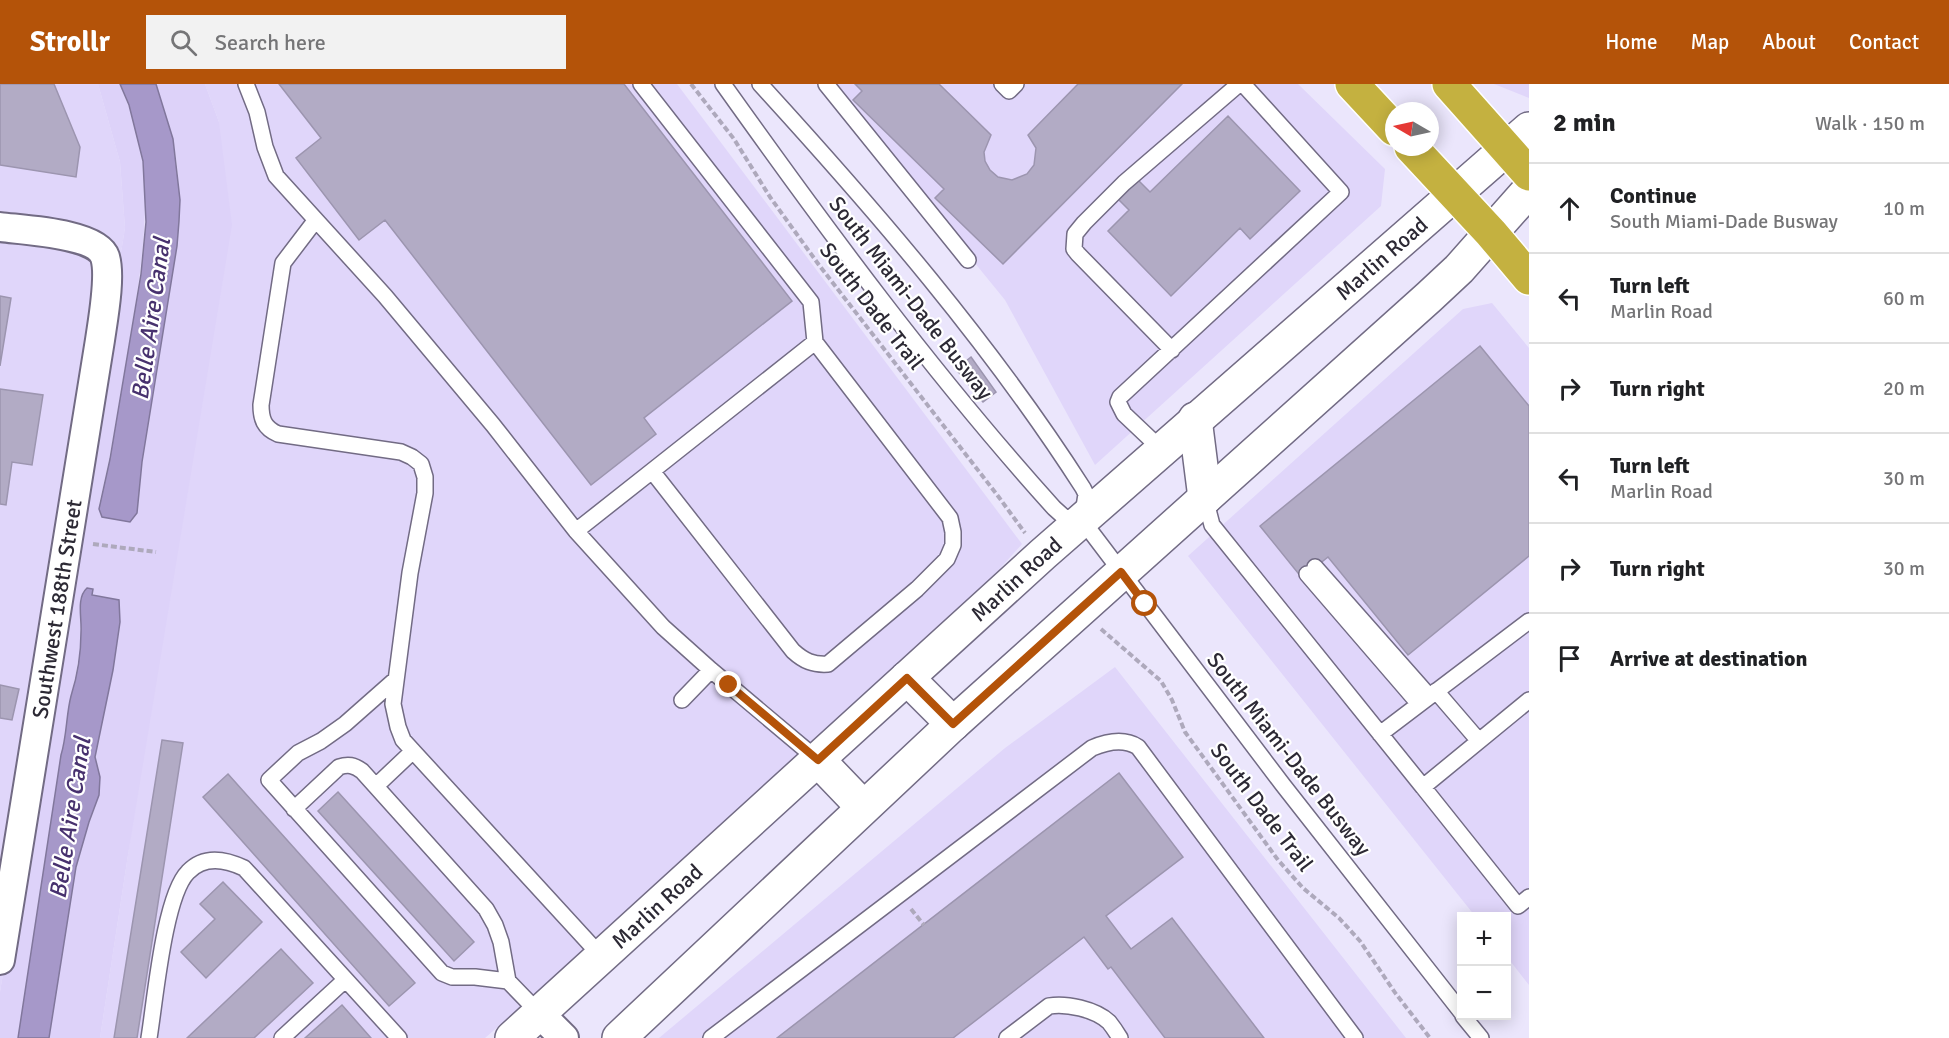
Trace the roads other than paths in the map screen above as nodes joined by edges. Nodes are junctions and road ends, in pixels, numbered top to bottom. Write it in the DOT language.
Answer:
graph roads {
  1 [pos="246,84"];
  2 [pos="641,84"];
  3 [pos="723,84"];
  4 [pos="760,84"];
  5 [pos="826,84"];
  6 [pos="1002,84"];
  7 [pos="1016,84"];
  8 [pos="1241,84"];
  9 [pos="1352,84"];
  10 [pos="1449,84"];
  11 [pos="1385,119"];
  12 [pos="1518,139"];
  13 [pos="1419,156"];
  14 [pos="1529,174"];
  15 [pos="1529,190"];
  16 [pos="1455,195"];
  17 [pos="315,221"];
  18 [pos="0,227"];
  19 [pos="1491,233"];
  20 [pos="968,260"];
  21 [pos="1529,278"];
  22 [pos="816,342"];
  23 [pos="1172,350"];
  24 [pos="1195,419"];
  25 [pos="1161,449"];
  26 [pos="652,471"];
  27 [pos="1205,498"];
  28 [pos="1082,520"];
  29 [pos="576,531"];
  30 [pos="1311,570"];
  31 [pos="1121,572"];
  32 [pos="1529,621"];
  33 [pos="711,670"];
  34 [pos="907,678"];
  35 [pos="396,679"];
  36 [pos="1428,697"];
  37 [pos="682,700"];
  38 [pos="1529,700"];
  39 [pos="953,724"];
  40 [pos="1380,734"];
  41 [pos="1479,741"];
  42 [pos="413,751"];
  43 [pos="818,760"];
  44 [pos="376,786"];
  45 [pos="1423,787"];
  46 [pos="862,807"];
  47 [pos="294,809"];
  48 [pos="1529,897"];
  49 [pos="601,956"];
  50 [pos="0,960"];
  51 [pos="345,980"];
  52 [pos="508,981"];
  53 [pos="1457,1008"];
  54 [pos="540,1014"];
  55 [pos="1467,1020"];
  56 [pos="149,1038"];
  57 [pos="282,1038"];
  58 [pos="399,1038"];
  59 [pos="512,1038"];
  60 [pos="564,1038"];
  61 [pos="619,1038"];
  62 [pos="711,1038"];
  63 [pos="1007,1038"];
  64 [pos="1120,1038"];
  65 [pos="1354,1038"];
  66 [pos="1481,1038"];
  1 -- 17 [label="lane"];
  2 -- 22 [label="lane"];
  3 -- 28 [label="lane, South Miami-Dade Busway"];
  4 -- 28 [label="lane, South Miami-Dade Busway"];
  5 -- 20 [label="lane"];
  6 -- 7 [label="lane"];
  8 -- 23 [label="lane"];
  8 -- 23 [label="lane"];
  9 -- 11 [label="highway"];
  10 -- 12 [label="highway"];
  12 -- 14 [label="highway"];
  12 -- 16 [label="street, Marlin Road"];
  13 -- 16 [label="highway"];
  15 -- 19 [label="street"];
  16 -- 19 [label="highway"];
  16 -- 24 [label="street, Marlin Road"];
  17 -- 29 [label="lane"];
  17 -- 35 [label="lane"];
  18 -- 50 [label="street, Southwest 188th Street"];
  19 -- 21 [label="highway"];
  19 -- 27 [label="street"];
  22 -- 26 [label="lane"];
  22 -- 26 [label="lane"];
  23 -- 25 [label="lane"];
  24 -- 25 [label="street, Marlin Road"];
  24 -- 27 [label="street"];
  25 -- 28 [label="street, Marlin Road"];
  26 -- 29 [label="lane"];
  27 -- 31 [label="street"];
  27 -- 40 [label="lane"];
  28 -- 31 [label="lane, South Miami-Dade Busway"];
  28 -- 34 [label="street, Marlin Road"];
  29 -- 33 [label="lane"];
  30 -- 36 [label="lane"];
  31 -- 39 [label="street"];
  31 -- 53 [label="lane, South Miami-Dade Busway"];
  32 -- 36 [label="lane"];
  33 -- 37 [label="lane"];
  33 -- 43 [label="lane"];
  34 -- 39 [label="street"];
  34 -- 43 [label="street, Marlin Road"];
  35 -- 42 [label="lane"];
  35 -- 47 [label="lane"];
  36 -- 40 [label="lane"];
  36 -- 41 [label="lane"];
  38 -- 41 [label="lane"];
  39 -- 46 [label="street"];
  40 -- 45 [label="lane"];
  41 -- 45 [label="lane"];
  42 -- 44 [label="lane"];
  42 -- 49 [label="lane"];
  43 -- 46 [label="street"];
  43 -- 49 [label="street, Marlin Road"];
  44 -- 47 [label="lane"];
  44 -- 52 [label="lane"];
  45 -- 48 [label="lane"];
  46 -- 61 [label="street"];
  47 -- 52 [label="lane"];
  49 -- 54 [label="street, Marlin Road"];
  51 -- 56 [label="lane"];
  51 -- 57 [label="lane"];
  51 -- 58 [label="lane"];
  52 -- 54 [label="lane"];
  54 -- 59 [label="street, Marlin Road"];
  54 -- 60 [label="street"];
  55 -- 66 [label="lane, South Miami-Dade Busway"];
  62 -- 65 [label="lane"];
  63 -- 64 [label="lane"];
}
